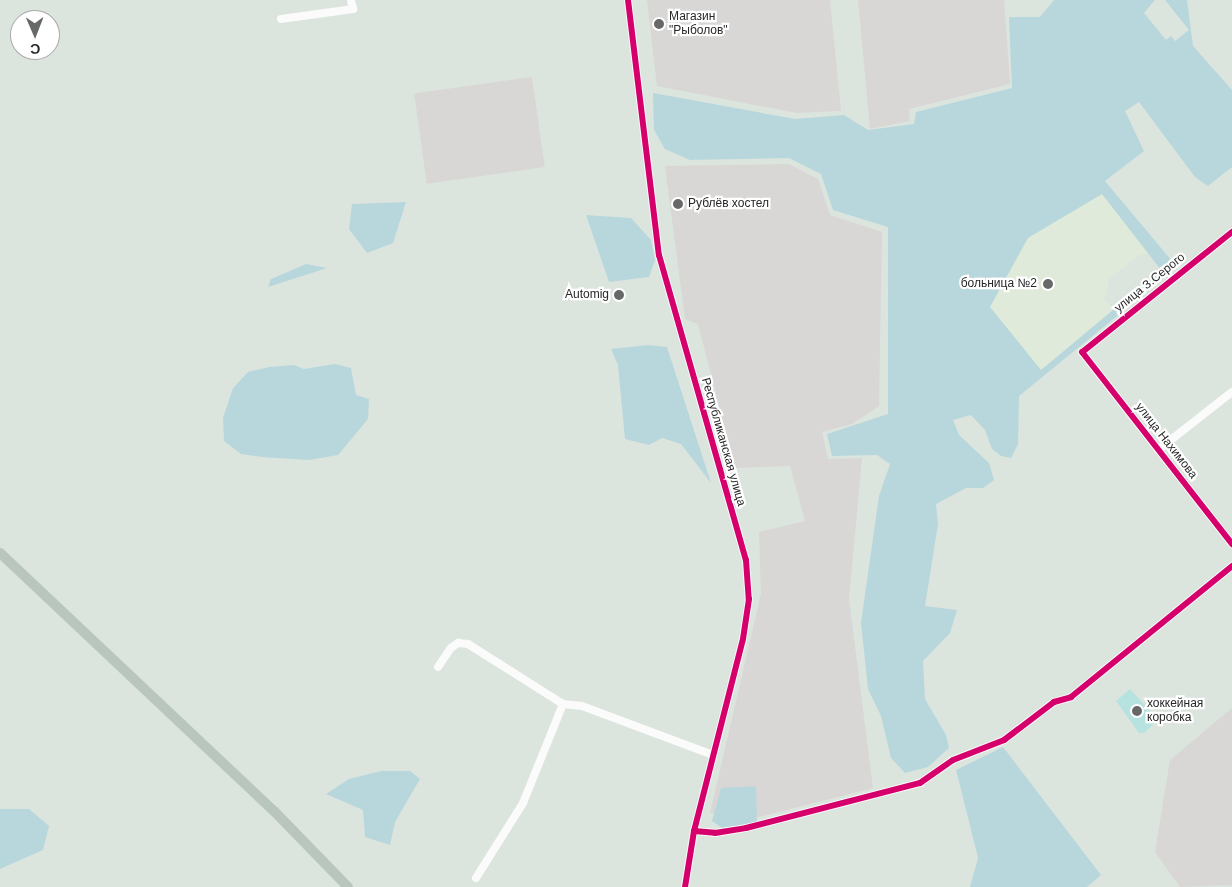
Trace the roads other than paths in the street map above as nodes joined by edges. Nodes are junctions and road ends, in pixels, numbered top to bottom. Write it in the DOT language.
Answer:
graph roads {
  1 [pos="351,0"];
  2 [pos="628,0"];
  3 [pos="281,19"];
  4 [pos="1232,232"];
  5 [pos="1082,352"];
  6 [pos="1232,392"];
  7 [pos="1158,450"];
  8 [pos="1232,544"];
  9 [pos="0,552"];
  10 [pos="1232,566"];
  11 [pos="438,667"];
  12 [pos="563,704"];
  13 [pos="713,755"];
  14 [pos="694,831"];
  15 [pos="476,878"];
  16 [pos="348,887"];
  17 [pos="685,887"];
  1 -- 3 [label="street"];
  2 -- 13 [label="street, Республиканская улица"];
  4 -- 5 [label="street, улица З.Серого"];
  5 -- 7 [label="street, улица Нахимова"];
  6 -- 7 [label="street"];
  7 -- 8 [label="street, улица Нахимова"];
  9 -- 16 [label="main road"];
  10 -- 14 [label="street"];
  11 -- 12 [label="street"];
  12 -- 13 [label="street"];
  12 -- 15 [label="street"];
  13 -- 14 [label="street, Республиканская улица"];
  14 -- 17 [label="street, Республиканская улица"];
}
